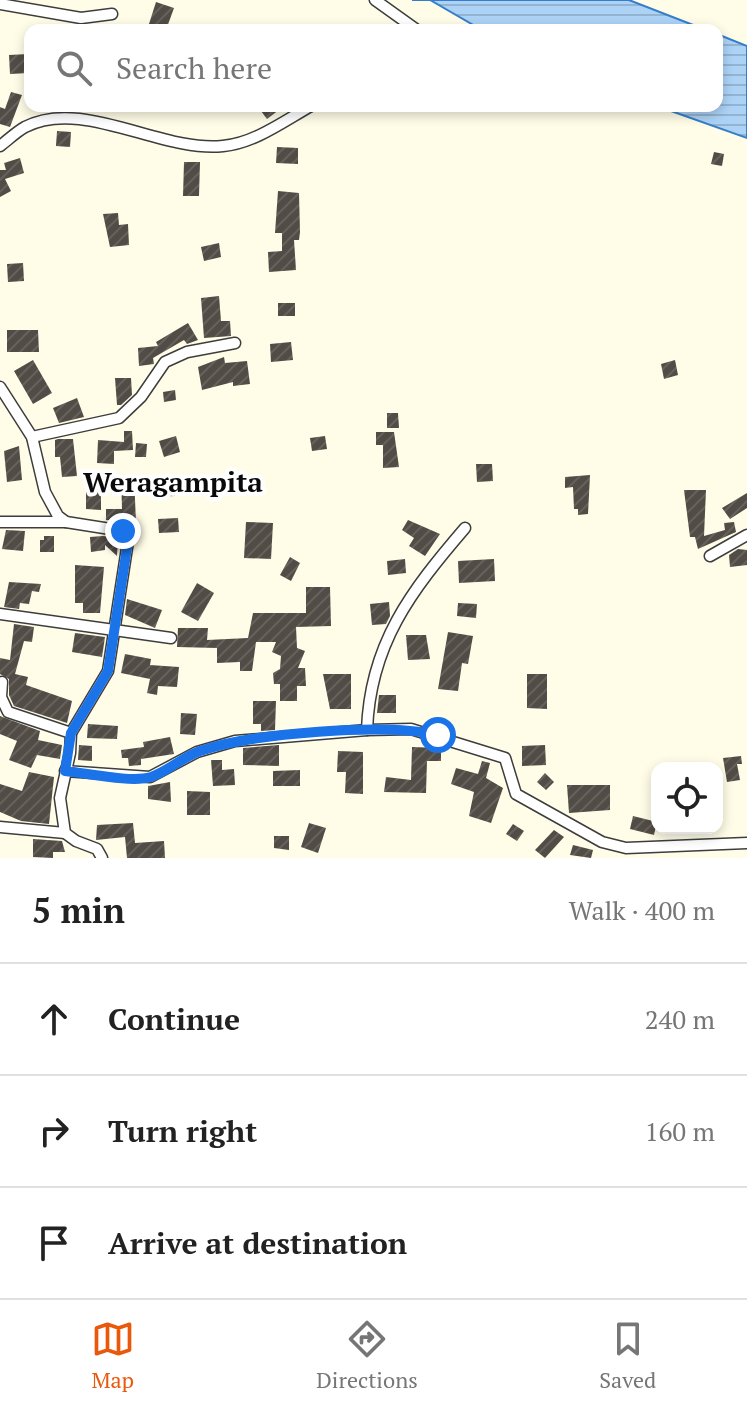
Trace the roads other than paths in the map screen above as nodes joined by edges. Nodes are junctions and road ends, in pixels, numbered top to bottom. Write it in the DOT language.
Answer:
graph roads {
  1 [pos="375,0"];
  2 [pos="0,4"];
  3 [pos="112,14"];
  4 [pos="409,24"];
  5 [pos="300,112"];
  6 [pos="0,146"];
  7 [pos="235,343"];
  8 [pos="0,387"];
  9 [pos="32,437"];
  10 [pos="0,522"];
  11 [pos="66,522"];
  12 [pos="465,528"];
  13 [pos="747,535"];
  14 [pos="710,556"];
  15 [pos="0,614"];
  16 [pos="113,633"];
  17 [pos="171,638"];
  18 [pos="2,682"];
  19 [pos="367,730"];
  20 [pos="71,733"];
  21 [pos="65,771"];
  22 [pos="0,827"];
  23 [pos="65,833"];
  24 [pos="747,843"];
  25 [pos="102,858"];
  1 -- 4 [label="street"];
  2 -- 3 [label="street"];
  5 -- 6 [label="street"];
  7 -- 9 [label="street"];
  8 -- 9 [label="street"];
  9 -- 11 [label="street"];
  10 -- 11 [label="street"];
  11 -- 16 [label="street"];
  12 -- 19 [label="street"];
  13 -- 14 [label="street"];
  15 -- 16 [label="street"];
  16 -- 17 [label="street"];
  16 -- 20 [label="street"];
  18 -- 20 [label="street"];
  19 -- 21 [label="street"];
  19 -- 24 [label="street"];
  20 -- 21 [label="street"];
  21 -- 23 [label="street"];
  22 -- 23 [label="street"];
  23 -- 25 [label="street"];
}
